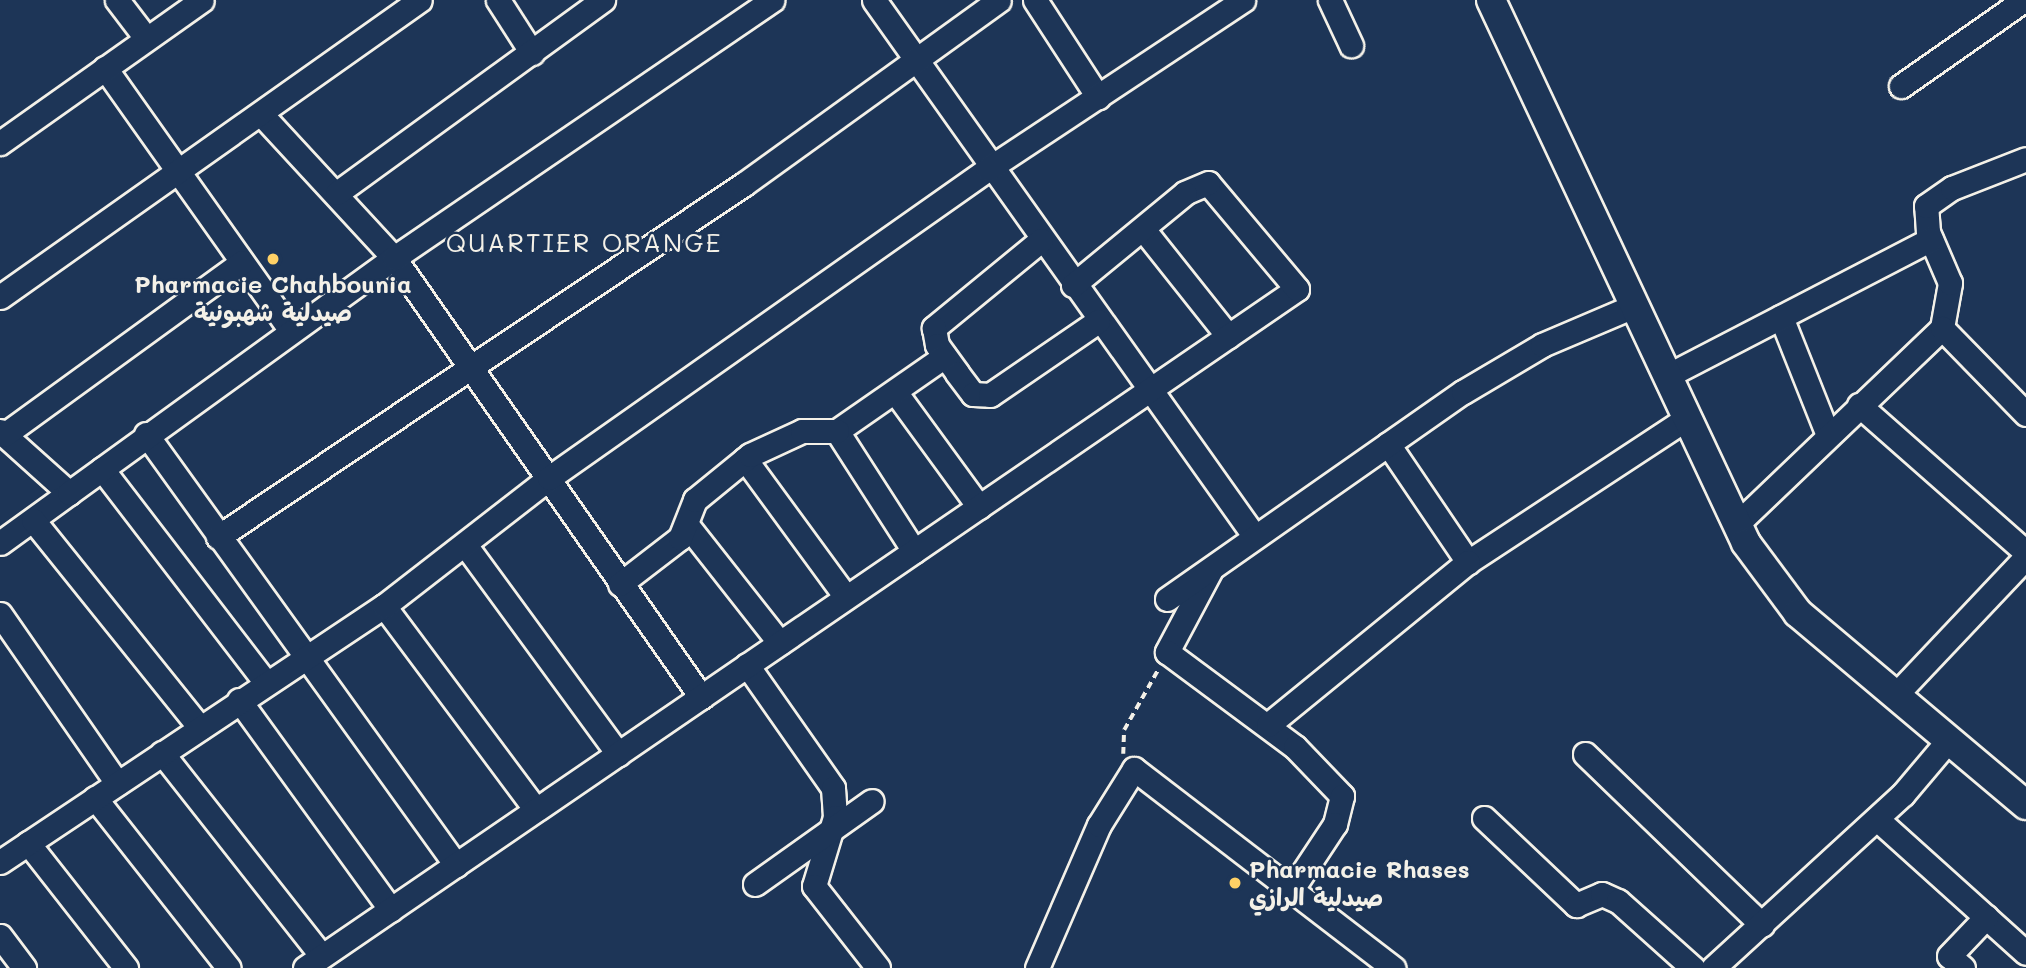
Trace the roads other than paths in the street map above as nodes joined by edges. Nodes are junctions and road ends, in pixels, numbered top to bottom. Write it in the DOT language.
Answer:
graph roads {
  1 [pos="202,0"];
  2 [pos="420,0"];
  3 [pos="498,0"];
  4 [pos="603,0"];
  5 [pos="772,0"];
  6 [pos="874,0"];
  7 [pos="999,0"];
  8 [pos="1035,0"];
  9 [pos="1243,0"];
  10 [pos="1330,0"];
  11 [pos="1491,0"];
  12 [pos="2024,0"];
  13 [pos="119,1"];
  14 [pos="146,38"];
  15 [pos="1351,45"];
  16 [pos="532,53"];
  17 [pos="913,58"];
  18 [pos="105,68"];
  19 [pos="1901,86"];
  20 [pos="1098,97"];
  21 [pos="261,114"];
  22 [pos="0,143"];
  23 [pos="2026,159"];
  24 [pos="988,169"];
  25 [pos="178,172"];
  26 [pos="337,193"];
  27 [pos="1143,229"];
  28 [pos="1931,239"];
  29 [pos="1041,240"];
  30 [pos="394,258"];
  31 [pos="242,262"];
  32 [pos="1073,285"];
  33 [pos="0,297"];
  34 [pos="1634,306"];
  35 [pos="1781,317"];
  36 [pos="1098,321"];
  37 [pos="1942,328"];
  38 [pos="292,331"];
  39 [pos="1228,336"];
  40 [pos="945,356"];
  41 [pos="470,367"];
  42 [pos="1667,376"];
  43 [pos="1149,390"];
  44 [pos="896,393"];
  45 [pos="1859,405"];
  46 [pos="2026,414"];
  47 [pos="1687,418"];
  48 [pos="837,431"];
  49 [pos="2,433"];
  50 [pos="146,434"];
  51 [pos="1828,435"];
  52 [pos="1388,444"];
  53 [pos="745,459"];
  54 [pos="102,469"];
  55 [pos="549,478"];
  56 [pos="69,494"];
  57 [pos="978,507"];
  58 [pos="33,520"];
  59 [pos="687,525"];
  60 [pos="1741,534"];
  61 [pos="218,537"];
  62 [pos="1255,537"];
  63 [pos="0,543"];
  64 [pos="466,546"];
  65 [pos="914,551"];
  66 [pos="2026,555"];
  67 [pos="1468,562"];
  68 [pos="1211,568"];
  69 [pos="620,584"];
  70 [pos="846,597"];
  71 [pos="1167,599"];
  72 [pos="384,606"];
  73 [pos="0,614"];
  74 [pos="779,643"];
  75 [pos="303,659"];
  76 [pos="747,666"];
  77 [pos="266,683"];
  78 [pos="1905,685"];
  79 [pos="701,697"];
  80 [pos="239,700"];
  81 [pos="1268,725"];
  82 [pos="200,728"];
  83 [pos="1947,742"];
  84 [pos="162,753"];
  85 [pos="618,754"];
  86 [pos="1585,754"];
  87 [pos="117,783"];
  88 [pos="2026,784"];
  89 [pos="95,798"];
  90 [pos="872,801"];
  91 [pos="2026,805"];
  92 [pos="536,810"];
  93 [pos="1484,818"];
  94 [pos="1877,819"];
  95 [pos="831,830"];
  96 [pos="27,843"];
  97 [pos="0,862"];
  98 [pos="456,865"];
  99 [pos="755,884"];
  100 [pos="1292,890"];
  101 [pos="391,910"];
  102 [pos="1986,917"];
  103 [pos="1762,925"];
  104 [pos="0,936"];
  105 [pos="2026,953"];
  106 [pos="314,962"];
  107 [pos="24,968"];
  108 [pos="126,968"];
  109 [pos="229,968"];
  110 [pos="878,968"];
  111 [pos="1037,968"];
  112 [pos="1393,968"];
  113 [pos="1693,968"];
  114 [pos="1713,968"];
  115 [pos="1963,968"];
  1 -- 14 [label="street"];
  2 -- 21 [label="street"];
  3 -- 16 [label="street"];
  4 -- 16 [label="street"];
  5 -- 30 [label="street"];
  6 -- 17 [label="street"];
  7 -- 17 [label="street"];
  8 -- 20 [label="street"];
  9 -- 20 [label="street"];
  10 -- 15 [label="street"];
  11 -- 34 [label="main road"];
  12 -- 19 [label="street"];
  13 -- 14 [label="street"];
  14 -- 18 [label="street"];
  16 -- 26 [label="street"];
  17 -- 24 [label="street"];
  17 -- 41 [label="street"];
  18 -- 22 [label="street"];
  18 -- 25 [label="street"];
  20 -- 24 [label="street"];
  21 -- 25 [label="street"];
  21 -- 26 [label="street"];
  23 -- 28 [label="street"];
  24 -- 29 [label="street"];
  24 -- 55 [label="street"];
  25 -- 31 [label="street"];
  25 -- 33 [label="street"];
  26 -- 30 [label="street"];
  27 -- 32 [label="street"];
  27 -- 39 [label="street"];
  27 -- 39 [label="street"];
  28 -- 35 [label="street"];
  28 -- 37 [label="street"];
  29 -- 32 [label="street"];
  29 -- 40 [label="street"];
  30 -- 38 [label="street"];
  30 -- 41 [label="street"];
  31 -- 38 [label="street"];
  31 -- 49 [label="street"];
  32 -- 36 [label="street"];
  34 -- 42 [label="main road"];
  34 -- 52 [label="street"];
  35 -- 42 [label="street"];
  35 -- 51 [label="street"];
  36 -- 40 [label="street"];
  36 -- 43 [label="street"];
  37 -- 45 [label="street"];
  37 -- 46 [label="street"];
  38 -- 50 [label="street"];
  39 -- 43 [label="street"];
  40 -- 44 [label="street"];
  41 -- 55 [label="street"];
  41 -- 61 [label="street"];
  42 -- 47 [label="main road"];
  43 -- 57 [label="street"];
  43 -- 62 [label="street"];
  44 -- 48 [label="street"];
  44 -- 57 [label="street"];
  45 -- 51 [label="street"];
  45 -- 66 [label="street"];
  47 -- 60 [label="main road"];
  47 -- 67 [label="street"];
  48 -- 53 [label="street"];
  48 -- 65 [label="street"];
  49 -- 56 [label="street"];
  50 -- 54 [label="street"];
  50 -- 61 [label="street"];
  51 -- 60 [label="street"];
  52 -- 62 [label="street"];
  52 -- 67 [label="street"];
  53 -- 59 [label="street"];
  53 -- 70 [label="street"];
  54 -- 56 [label="street"];
  54 -- 77 [label="street"];
  55 -- 64 [label="street"];
  55 -- 69 [label="street"];
  56 -- 58 [label="street"];
  57 -- 65 [label="street"];
  58 -- 63 [label="street"];
  58 -- 82 [label="street"];
  59 -- 69 [label="street"];
  59 -- 74 [label="street"];
  60 -- 78 [label="main road"];
  60 -- 83 [label="main road"];
  61 -- 75 [label="street"];
  62 -- 68 [label="street"];
  64 -- 72 [label="street"];
  64 -- 85 [label="street"];
  65 -- 70 [label="street"];
  66 -- 78 [label="street"];
  67 -- 81 [label="street"];
  68 -- 71 [label="street"];
  68 -- 81 [label="street"];
  69 -- 79 [label="street"];
  70 -- 74 [label="street"];
  72 -- 75 [label="street"];
  72 -- 92 [label="street"];
  73 -- 87 [label="street"];
  74 -- 76 [label="street"];
  75 -- 77 [label="street"];
  75 -- 98 [label="street"];
  76 -- 79 [label="street"];
  76 -- 95 [label="street"];
  77 -- 80 [label="street"];
  78 -- 88 [label="main road"];
  79 -- 85 [label="street"];
  80 -- 82 [label="street"];
  80 -- 101 [label="street"];
  81 -- 100 [label="street"];
  82 -- 84 [label="street"];
  83 -- 91 [label="main road"];
  83 -- 94 [label="street"];
  84 -- 87 [label="street"];
  84 -- 106 [label="street"];
  85 -- 92 [label="street"];
  86 -- 103 [label="street"];
  87 -- 89 [label="street"];
  89 -- 96 [label="street"];
  89 -- 109 [label="street"];
  90 -- 95 [label="street"];
  92 -- 98 [label="street"];
  93 -- 113 [label="street"];
  94 -- 102 [label="street"];
  94 -- 103 [label="street"];
  95 -- 99 [label="street"];
  95 -- 110 [label="street"];
  96 -- 97 [label="street"];
  96 -- 108 [label="street"];
  98 -- 101 [label="street"];
  100 -- 111 [label="street"];
  100 -- 112 [label="street"];
  101 -- 106 [label="street"];
  102 -- 105 [label="street"];
  102 -- 115 [label="street"];
  103 -- 114 [label="street"];
  104 -- 107 [label="street"];
}
